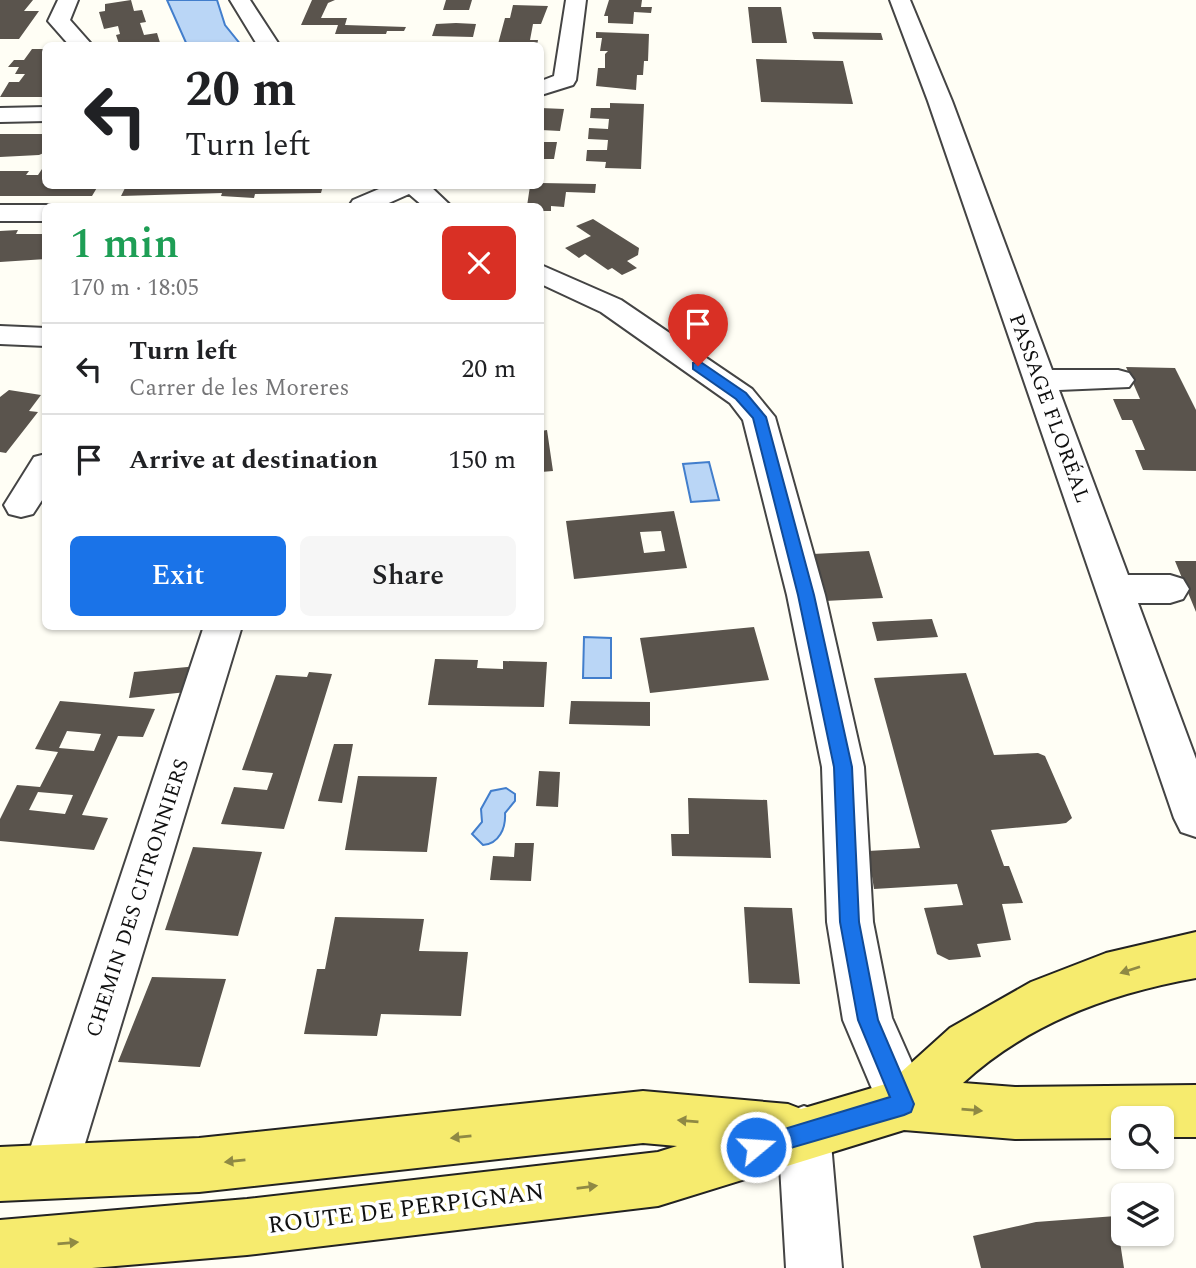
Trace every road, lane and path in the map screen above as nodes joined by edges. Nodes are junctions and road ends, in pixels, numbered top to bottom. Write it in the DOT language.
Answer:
graph roads {
  1 [pos="68,0"];
  2 [pos="240,0"];
  3 [pos="576,0"];
  4 [pos="900,0"];
  5 [pos="78,42"];
  6 [pos="266,42"];
  7 [pos="546,87"];
  8 [pos="573,97"];
  9 [pos="42,114"];
  10 [pos="0,115"];
  11 [pos="399,189"];
  12 [pos="418,189"];
  13 [pos="368,203"];
  14 [pos="434,203"];
  15 [pos="0,213"];
  16 [pos="42,213"];
  17 [pos="544,274"];
  18 [pos="0,335"];
  19 [pos="42,337"];
  20 [pos="1040,380"];
  21 [pos="1118,380"];
  22 [pos="42,472"];
  23 [pos="22,505"];
  24 [pos="1114,589"];
  25 [pos="1170,589"];
  26 [pos="222,630"];
  27 [pos="1196,818"];
  28 [pos="1196,955"];
  29 [pos="904,1104"];
  30 [pos="1196,1111"];
  31 [pos="804,1132"];
  32 [pos="50,1170"];
  33 [pos="0,1174"];
  34 [pos="0,1248"];
  35 [pos="814,1268"];
  1 -- 5 [label="street"];
  2 -- 6 [label="street"];
  3 -- 7 [label="street"];
  4 -- 20 [label="street, PASSAGE FLORÉAL"];
  7 -- 8 [label="street"];
  9 -- 10 [label="street"];
  11 -- 13 [label="street"];
  12 -- 14 [label="street"];
  15 -- 16 [label="street"];
  17 -- 29 [label="street"];
  18 -- 19 [label="street"];
  20 -- 21 [label="street"];
  20 -- 24 [label="street, PASSAGE FLORÉAL"];
  22 -- 23 [label="street"];
  24 -- 25 [label="street"];
  24 -- 27 [label="street, PASSAGE FLORÉAL"];
  26 -- 32 [label="street, CHEMIN DES CITRONNIERS"];
  28 -- 29 [label="main road, ROUTE DE PERPIGNAN, one-way"];
  29 -- 30 [label="main road, ROUTE DE PERPIGNAN, one-way"];
  29 -- 31 [label="main road, ROUTE DE PERPIGNAN"];
  31 -- 32 [label="main road, ROUTE DE PERPIGNAN, one-way"];
  34 -- 31 [label="main road, ROUTE DE PERPIGNAN, one-way"];
  31 -- 35 [label="street"];
  32 -- 33 [label="main road, ROUTE DE PERPIGNAN"];
}
